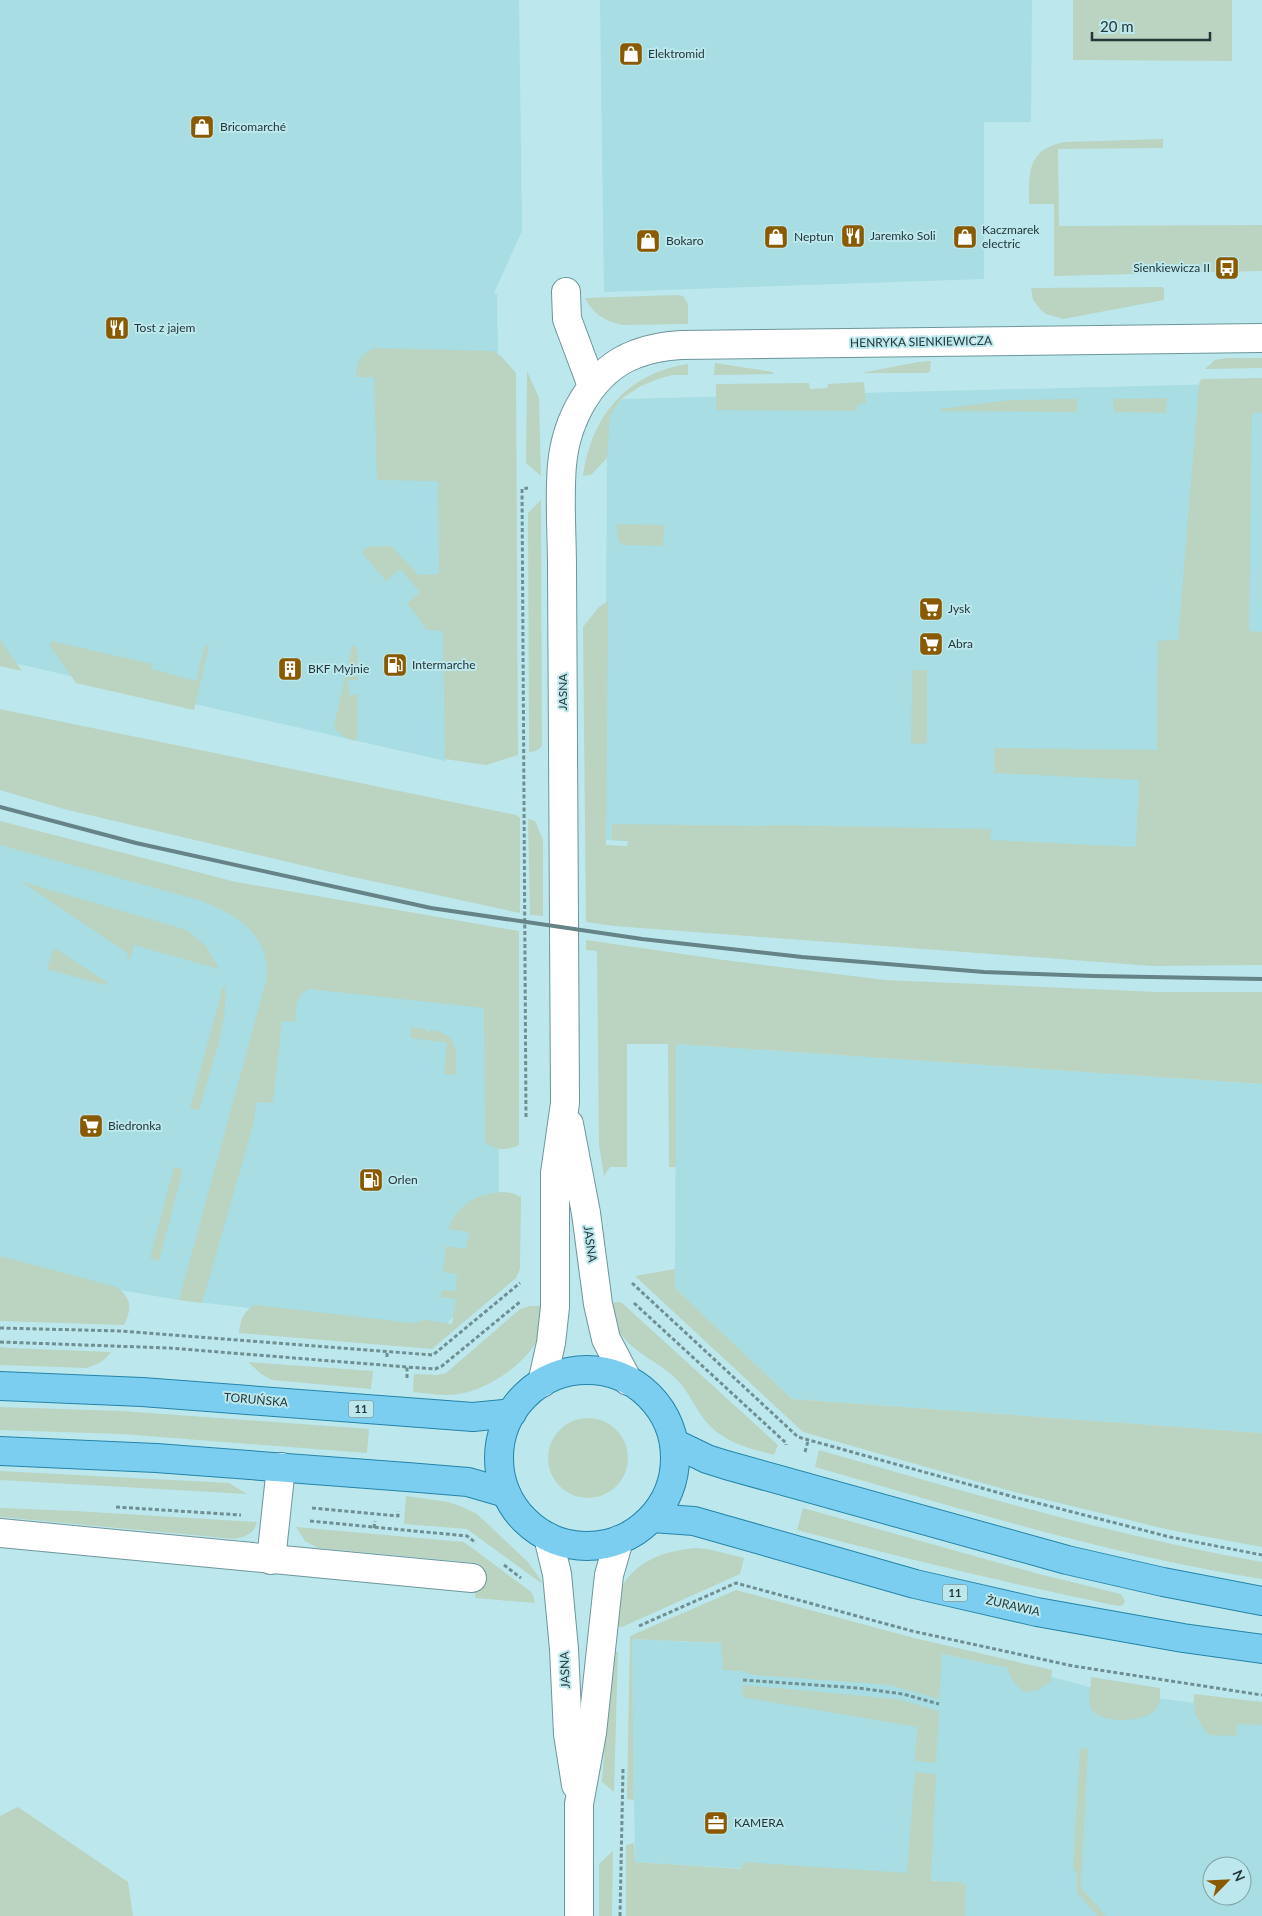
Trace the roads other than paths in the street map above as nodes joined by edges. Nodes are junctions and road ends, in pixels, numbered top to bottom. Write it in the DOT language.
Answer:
graph roads {
  1 [pos="566,292"];
  2 [pos="1262,338"];
  3 [pos="592,386"];
  4 [pos="565,1103"];
  5 [pos="628,1381"];
  6 [pos="542,1383"];
  7 [pos="0,1386"];
  8 [pos="512,1413"];
  9 [pos="674,1443"];
  10 [pos="0,1451"];
  11 [pos="281,1467"];
  12 [pos="506,1493"];
  13 [pos="652,1518"];
  14 [pos="0,1533"];
  15 [pos="548,1537"];
  16 [pos="619,1540"];
  17 [pos="271,1560"];
  18 [pos="472,1578"];
  19 [pos="1262,1601"];
  20 [pos="1262,1649"];
  21 [pos="579,1804"];
  22 [pos="579,1916"];
  1 -- 3 [label="street"];
  2 -- 3 [label="street, HENRYKA SIENKIEWICZA"];
  3 -- 4 [label="street, JASNA"];
  4 -- 5 [label="street, JASNA"];
  4 -- 6 [label="street, JASNA"];
  5 -- 6 [label="main road"];
  5 -- 9 [label="main road"];
  6 -- 8 [label="main road"];
  7 -- 8 [label="main road, TORUŃSKA / 11"];
  8 -- 12 [label="main road"];
  9 -- 13 [label="main road"];
  9 -- 19 [label="main road"];
  10 -- 11 [label="main road"];
  11 -- 12 [label="main road"];
  11 -- 17 [label="street"];
  12 -- 15 [label="main road"];
  13 -- 16 [label="main road"];
  13 -- 20 [label="main road, ŻURAWIA / 11"];
  14 -- 17 [label="street"];
  15 -- 16 [label="main road"];
  15 -- 21 [label="street, JASNA"];
  16 -- 21 [label="street, JASNA"];
  17 -- 18 [label="street"];
  21 -- 22 [label="street, JASNA"];
}
